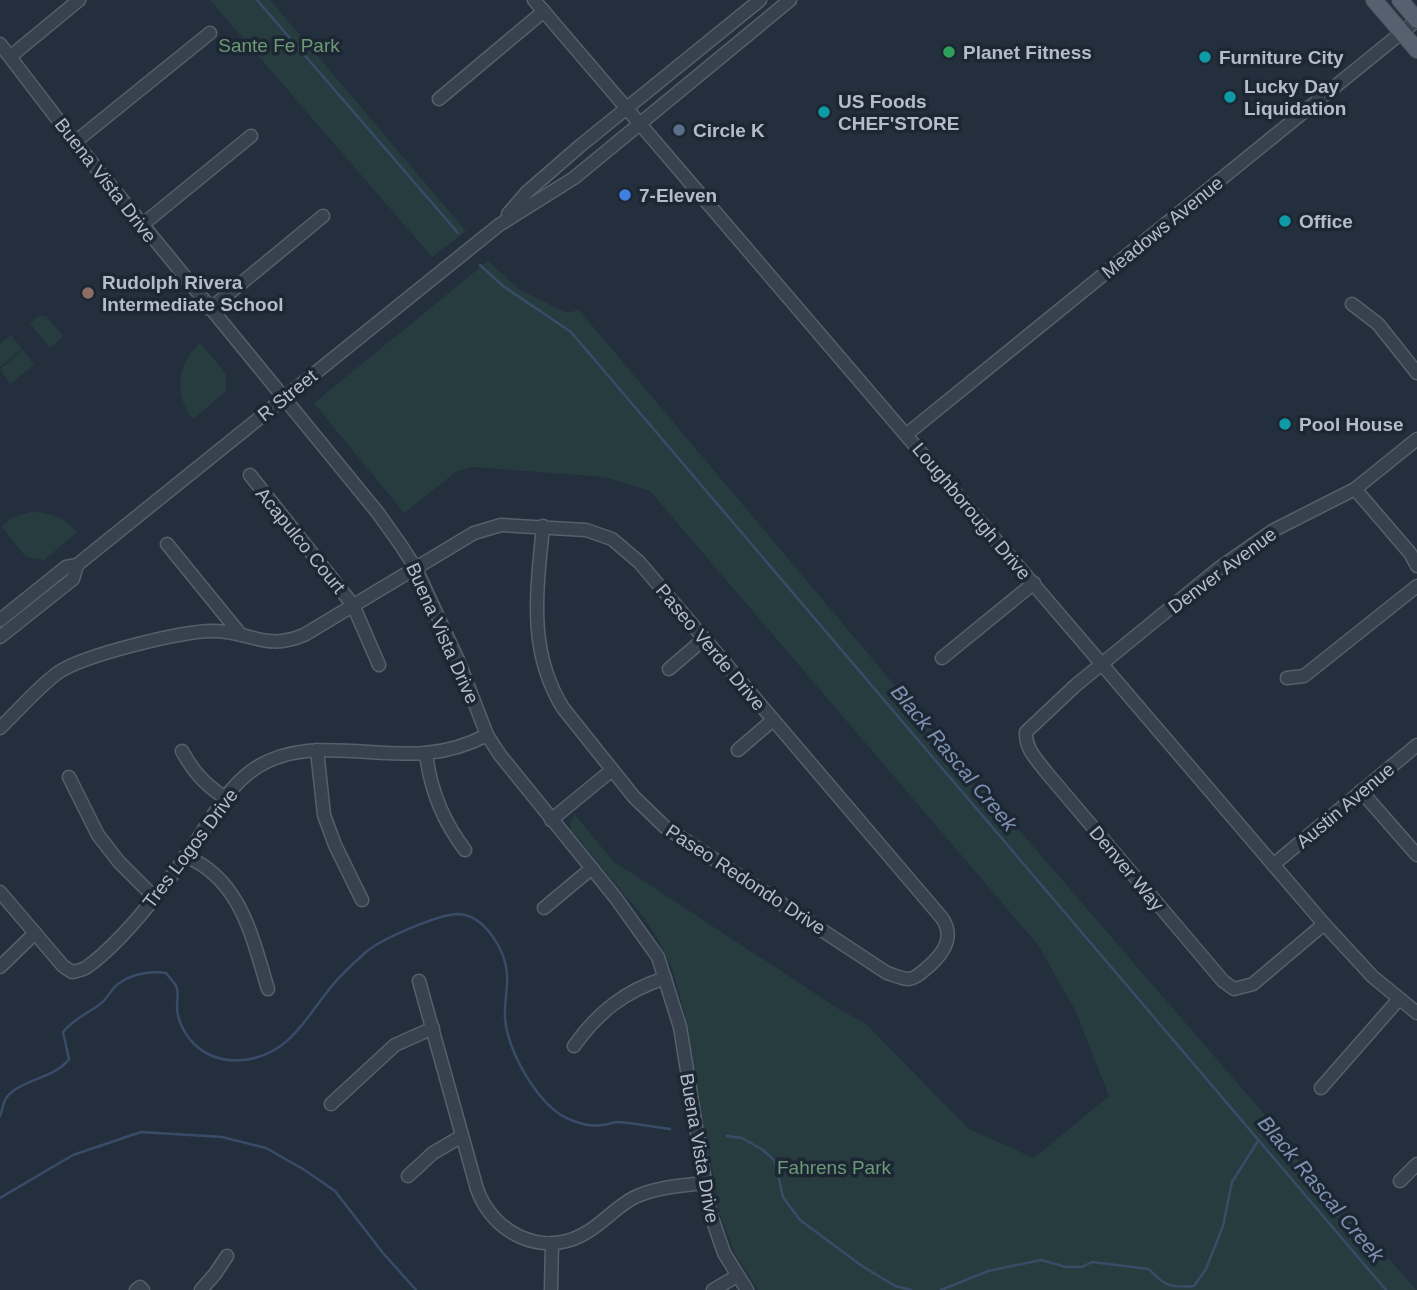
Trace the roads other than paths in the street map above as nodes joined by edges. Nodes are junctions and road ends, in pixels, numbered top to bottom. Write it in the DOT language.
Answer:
graph roads {
  1 [pos="79,0"];
  2 [pos="534,0"];
  3 [pos="760,0"];
  4 [pos="777,0"];
  5 [pos="790,0"];
  6 [pos="1374,0"];
  7 [pos="1400,0"];
  8 [pos="544,11"];
  9 [pos="1417,20"];
  10 [pos="761,24"];
  11 [pos="1402,32"];
  12 [pos="210,33"];
  13 [pos="0,44"];
  14 [pos="1417,50"];
  15 [pos="10,56"];
  16 [pos="439,100"];
  17 [pos="626,108"];
  18 [pos="639,125"];
  19 [pos="251,136"];
  20 [pos="75,142"];
  21 [pos="323,216"];
  22 [pos="142,225"];
  23 [pos="499,225"];
  24 [pos="1352,304"];
  25 [pos="210,309"];
  26 [pos="1417,373"];
  27 [pos="283,398"];
  28 [pos="907,434"];
  29 [pos="1417,439"];
  30 [pos="250,475"];
  31 [pos="1355,489"];
  32 [pos="543,526"];
  33 [pos="167,544"];
  34 [pos="77,565"];
  35 [pos="1417,566"];
  36 [pos="415,567"];
  37 [pos="1034,583"];
  38 [pos="1417,586"];
  39 [pos="353,605"];
  40 [pos="0,621"];
  41 [pos="241,635"];
  42 [pos="0,637"];
  43 [pos="704,639"];
  44 [pos="942,658"];
  45 [pos="1102,664"];
  46 [pos="379,666"];
  47 [pos="669,669"];
  48 [pos="1287,678"];
  49 [pos="773,720"];
  50 [pos="0,728"];
  51 [pos="487,735"];
  52 [pos="1417,745"];
  53 [pos="317,750"];
  54 [pos="738,750"];
  55 [pos="182,751"];
  56 [pos="426,753"];
  57 [pos="612,770"];
  58 [pos="69,777"];
  59 [pos="1360,791"];
  60 [pos="224,797"];
  61 [pos="551,820"];
  62 [pos="465,850"];
  63 [pos="1417,855"];
  64 [pos="185,856"];
  65 [pos="1273,865"];
  66 [pos="592,868"];
  67 [pos="0,892"];
  68 [pos="154,897"];
  69 [pos="362,900"];
  70 [pos="544,908"];
  71 [pos="942,918"];
  72 [pos="1324,924"];
  73 [pos="35,933"];
  74 [pos="0,967"];
  75 [pos="665,978"];
  76 [pos="419,981"];
  77 [pos="268,989"];
  78 [pos="1399,999"];
  79 [pos="1417,1013"];
  80 [pos="433,1028"];
  81 [pos="573,1046"];
  82 [pos="1321,1088"];
  83 [pos="331,1104"];
  84 [pos="463,1136"];
  85 [pos="1417,1164"];
  86 [pos="408,1176"];
  87 [pos="1400,1181"];
  88 [pos="704,1182"];
  89 [pos="552,1243"];
  90 [pos="227,1256"];
  91 [pos="737,1276"];
  92 [pos="136,1290"];
  93 [pos="143,1290"];
  94 [pos="201,1290"];
  95 [pos="551,1290"];
  96 [pos="713,1290"];
  97 [pos="747,1290"];
  1 -- 15 [label="street"];
  2 -- 8 [label="street, Loughborough Drive"];
  3 -- 17 [label="street, R Street"];
  4 -- 10 [label="street"];
  5 -- 10 [label="street, R Street"];
  6 -- 11 [label="main road"];
  7 -- 9 [label="main road"];
  8 -- 16 [label="street"];
  8 -- 17 [label="street, Loughborough Drive"];
  9 -- 11 [label="street, Meadows Avenue"];
  10 -- 18 [label="street, R Street"];
  11 -- 14 [label="main road"];
  11 -- 28 [label="street, Meadows Avenue"];
  12 -- 20 [label="street"];
  13 -- 15 [label="street, Buena Vista Drive"];
  15 -- 20 [label="street, Buena Vista Drive"];
  17 -- 18 [label="street, Loughborough Drive"];
  17 -- 23 [label="street, R Street"];
  18 -- 23 [label="street, R Street"];
  18 -- 28 [label="street, Loughborough Drive"];
  19 -- 22 [label="street"];
  20 -- 22 [label="street, Buena Vista Drive"];
  21 -- 25 [label="street"];
  22 -- 25 [label="street, Buena Vista Drive"];
  23 -- 27 [label="street, R Street"];
  24 -- 26 [label="street"];
  25 -- 27 [label="street, Buena Vista Drive"];
  27 -- 34 [label="street, R Street"];
  27 -- 36 [label="street, Buena Vista Drive"];
  28 -- 37 [label="street, Loughborough Drive"];
  29 -- 31 [label="street, Denver Avenue"];
  30 -- 39 [label="street, Acapulco Court"];
  31 -- 35 [label="street"];
  31 -- 45 [label="street, Denver Avenue"];
  32 -- 36 [label="street, Paseo Verde Drive"];
  32 -- 43 [label="street, Paseo Verde Drive"];
  32 -- 57 [label="street, Paseo Redondo Drive"];
  33 -- 41 [label="street"];
  34 -- 40 [label="street, R Street"];
  34 -- 42 [label="street, R Street"];
  36 -- 39 [label="street, Paseo Verde Drive"];
  36 -- 51 [label="street, Buena Vista Drive"];
  37 -- 44 [label="street"];
  37 -- 45 [label="street, Loughborough Drive"];
  38 -- 48 [label="street"];
  39 -- 41 [label="street, Paseo Verde Drive"];
  39 -- 46 [label="street, Acapulco Court"];
  41 -- 50 [label="street, Paseo Verde Drive"];
  43 -- 47 [label="street"];
  43 -- 49 [label="street, Paseo Verde Drive"];
  45 -- 65 [label="street, Loughborough Drive"];
  45 -- 72 [label="street, Denver Way"];
  49 -- 54 [label="street"];
  49 -- 71 [label="street, Paseo Verde Drive"];
  51 -- 56 [label="street, Tres Logos Drive"];
  51 -- 61 [label="street, Buena Vista Drive"];
  52 -- 59 [label="street, Austin Avenue"];
  53 -- 56 [label="street, Tres Logos Drive"];
  53 -- 60 [label="street, Tres Logos Drive"];
  53 -- 69 [label="street"];
  55 -- 60 [label="street"];
  56 -- 62 [label="street"];
  57 -- 61 [label="street"];
  57 -- 71 [label="street, Paseo Redondo Drive"];
  58 -- 68 [label="street"];
  59 -- 63 [label="street"];
  59 -- 65 [label="street, Austin Avenue"];
  60 -- 64 [label="street, Tres Logos Drive"];
  61 -- 66 [label="street, Buena Vista Drive"];
  64 -- 68 [label="street, Tres Logos Drive"];
  64 -- 77 [label="street"];
  65 -- 72 [label="street, Loughborough Drive"];
  66 -- 70 [label="street"];
  66 -- 75 [label="street, Buena Vista Drive"];
  67 -- 73 [label="street"];
  68 -- 73 [label="street, Tres Logos Drive"];
  72 -- 78 [label="street, Loughborough Drive"];
  73 -- 74 [label="street"];
  75 -- 81 [label="street"];
  75 -- 88 [label="street, Buena Vista Drive"];
  76 -- 80 [label="street"];
  78 -- 79 [label="street, Loughborough Drive"];
  78 -- 82 [label="street"];
  80 -- 83 [label="street"];
  80 -- 84 [label="street"];
  84 -- 86 [label="street"];
  84 -- 89 [label="street"];
  85 -- 87 [label="street"];
  88 -- 89 [label="street"];
  88 -- 91 [label="street, Buena Vista Drive"];
  89 -- 95 [label="street"];
  90 -- 94 [label="street"];
  91 -- 96 [label="street"];
  91 -- 97 [label="street, Buena Vista Drive"];
  92 -- 93 [label="street"];
}
